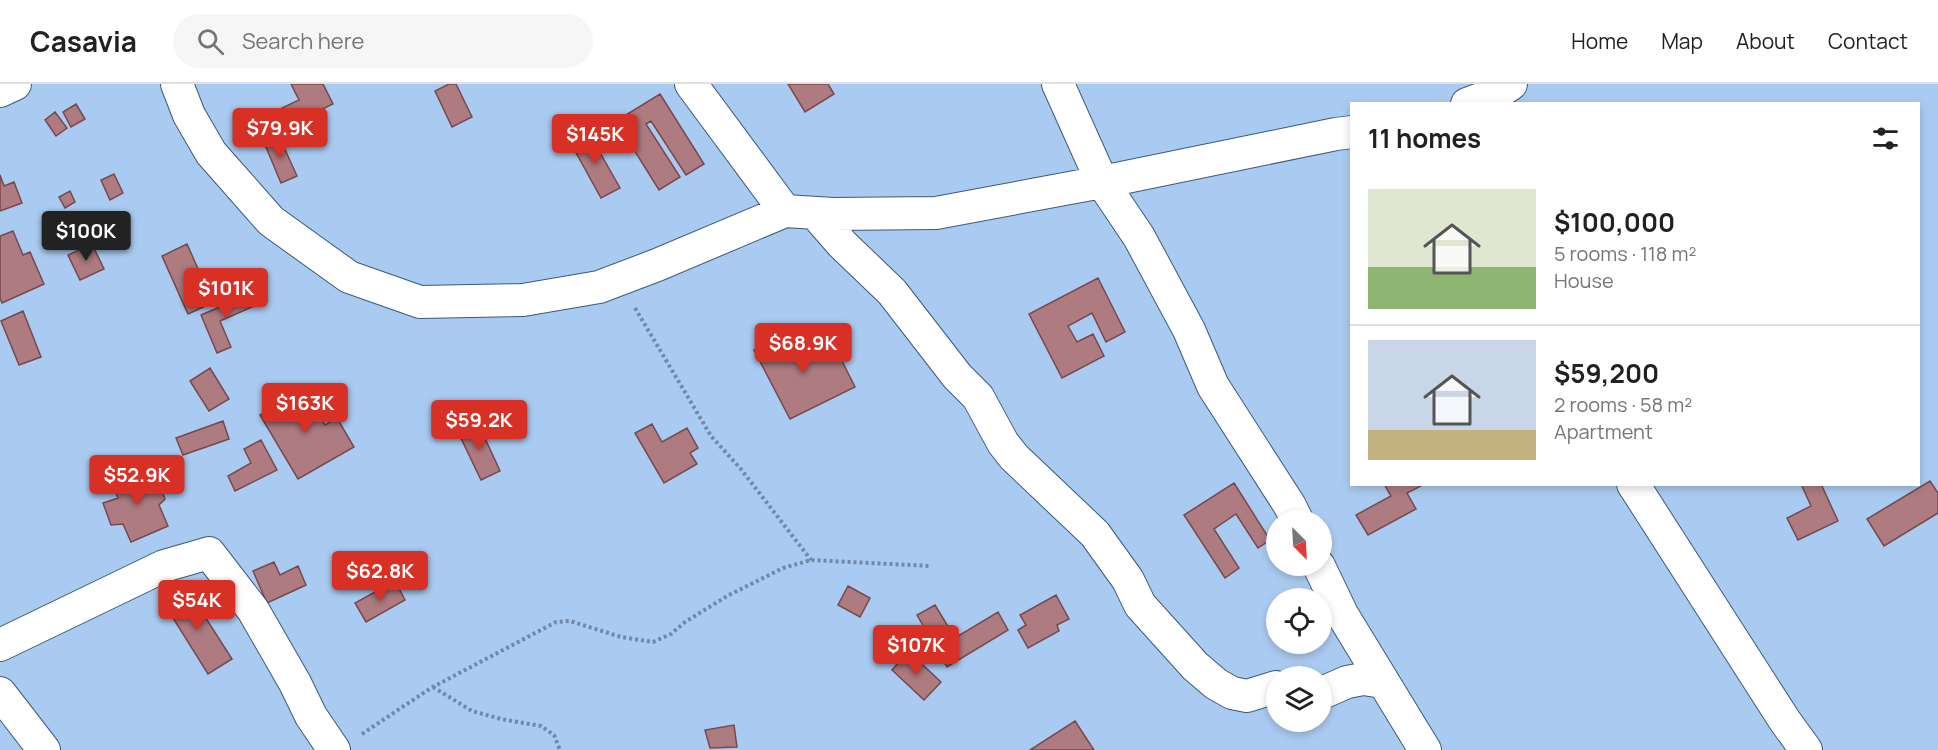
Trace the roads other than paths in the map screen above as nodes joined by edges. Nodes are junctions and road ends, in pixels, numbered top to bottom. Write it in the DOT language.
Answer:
graph roads {
  1 [pos="15,84"];
  2 [pos="177,84"];
  3 [pos="691,84"];
  4 [pos="1058,84"];
  5 [pos="1510,84"];
  6 [pos="0,90"];
  7 [pos="1472,102"];
  8 [pos="1350,132"];
  9 [pos="1102,182"];
  10 [pos="800,212"];
  11 [pos="1634,486"];
  12 [pos="1292,510"];
  13 [pos="1323,576"];
  14 [pos="0,645"];
  15 [pos="1383,682"];
  16 [pos="1332,689"];
  17 [pos="1266,690"];
  18 [pos="0,693"];
  19 [pos="346,744"];
  20 [pos="44,750"];
  21 [pos="1425,750"];
  22 [pos="1806,750"];
  1 -- 6 [label="street"];
  2 -- 10 [label="street"];
  3 -- 10 [label="street"];
  4 -- 9 [label="street"];
  5 -- 7 [label="street"];
  8 -- 9 [label="street"];
  9 -- 10 [label="street"];
  9 -- 12 [label="street"];
  10 -- 17 [label="street"];
  11 -- 22 [label="street"];
  13 -- 15 [label="street"];
  14 -- 19 [label="street"];
  15 -- 16 [label="street"];
  15 -- 21 [label="street"];
  18 -- 20 [label="street"];
}
